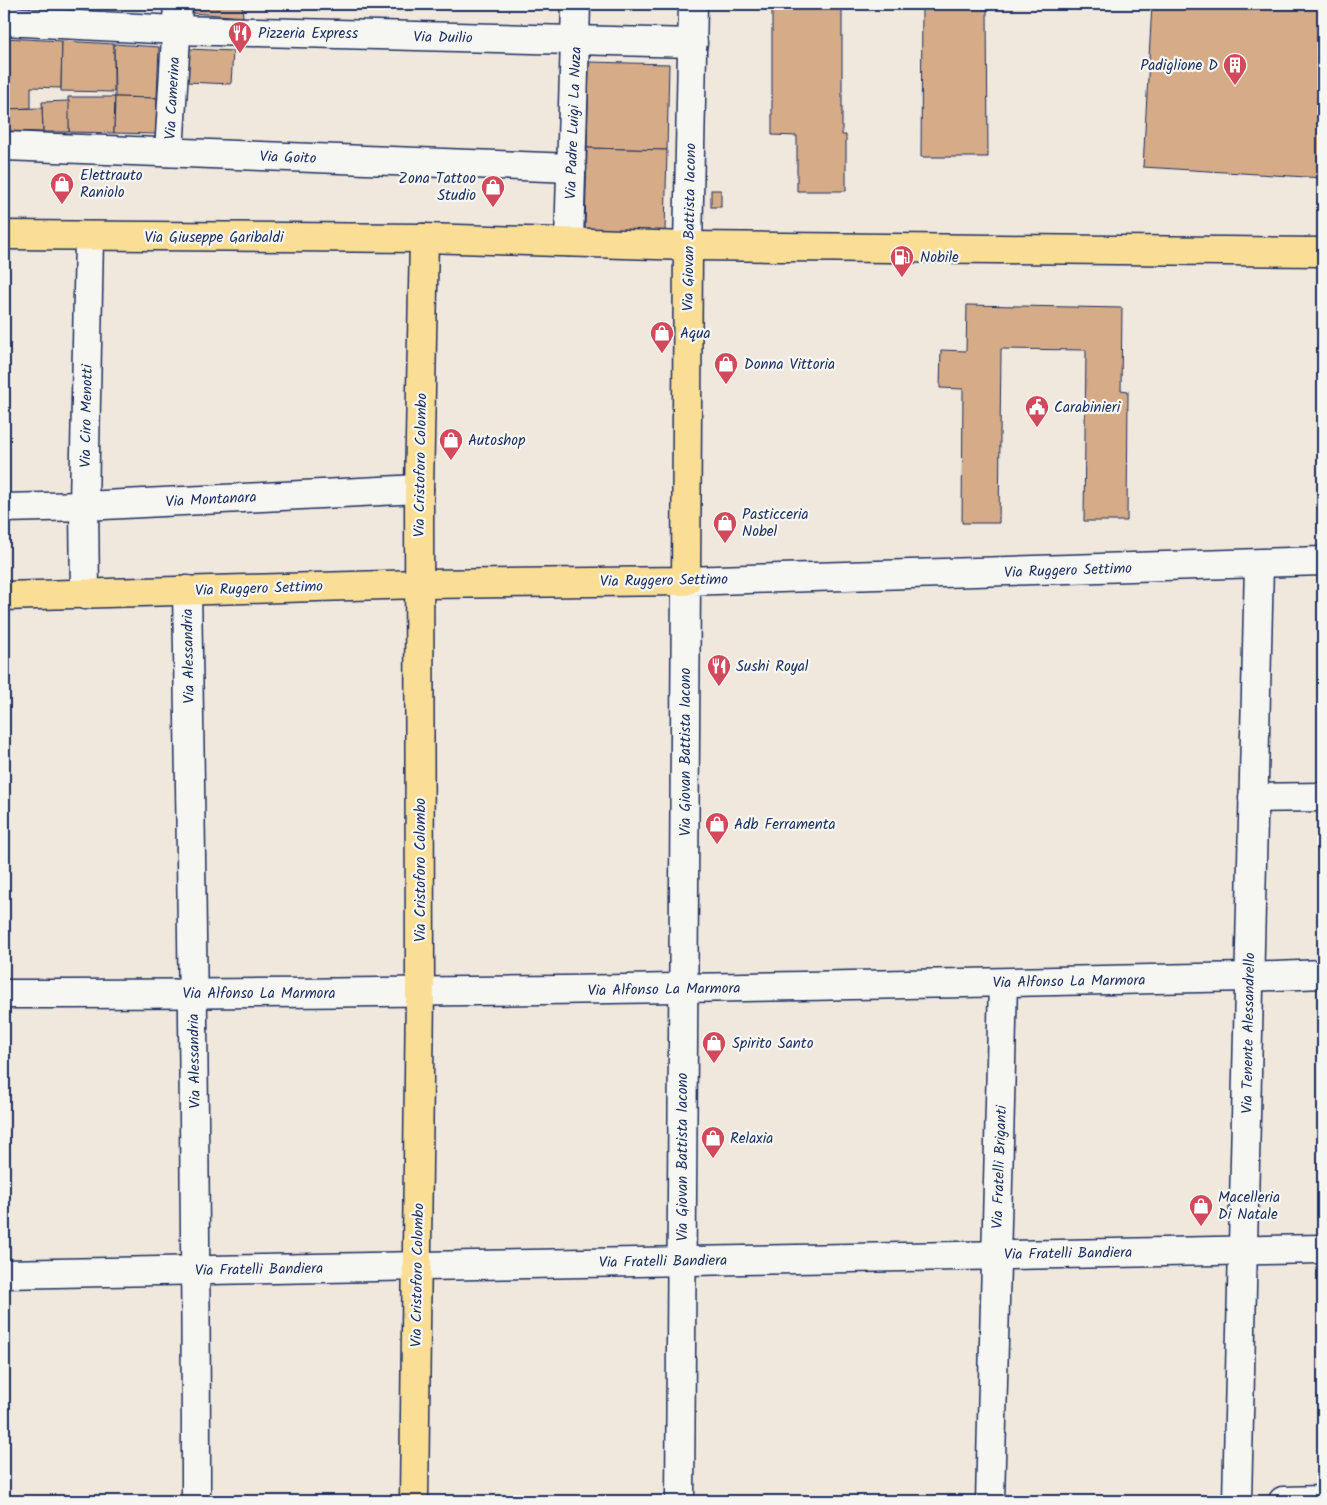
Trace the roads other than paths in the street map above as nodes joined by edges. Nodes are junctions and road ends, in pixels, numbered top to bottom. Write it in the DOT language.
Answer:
graph roads {
  1 [pos="178,4"];
  2 [pos="576,4"];
  3 [pos="693,4"];
  4 [pos="4,21"];
  5 [pos="181,35"];
  6 [pos="575,41"];
  7 [pos="693,43"];
  8 [pos="4,146"];
  9 [pos="169,152"];
  10 [pos="572,168"];
  11 [pos="4,235"];
  12 [pos="89,236"];
  13 [pos="424,238"];
  14 [pos="569,242"];
  15 [pos="688,246"];
  16 [pos="1323,252"];
  17 [pos="418,489"];
  18 [pos="84,506"];
  19 [pos="4,508"];
  20 [pos="1323,561"];
  21 [pos="1259,564"];
  22 [pos="686,580"];
  23 [pos="420,584"];
  24 [pos="187,590"];
  25 [pos="84,595"];
  26 [pos="4,596"];
  27 [pos="1254,798"];
  28 [pos="1323,798"];
  29 [pos="1323,974"];
  30 [pos="1249,977"];
  31 [pos="1003,983"];
  32 [pos="683,989"];
  33 [pos="420,992"];
  34 [pos="4,994"];
  35 [pos="194,994"];
  36 [pos="1323,1249"];
  37 [pos="1242,1250"];
  38 [pos="996,1255"];
  39 [pos="682,1261"];
  40 [pos="417,1266"];
  41 [pos="196,1270"];
  42 [pos="4,1274"];
  43 [pos="1323,1500"];
  44 [pos="196,1501"];
  45 [pos="414,1501"];
  46 [pos="680,1501"];
  47 [pos="990,1501"];
  48 [pos="1237,1501"];
  49 [pos="1283,1501"];
  1 -- 5 [label="street, Via Camerina"];
  2 -- 6 [label="street, Via Padre Luigi La Nuza"];
  3 -- 7 [label="street, Via Giovan Battista Iacono"];
  4 -- 5 [label="street, Via Duilio"];
  5 -- 6 [label="street, Via Duilio"];
  5 -- 9 [label="street, Via Camerina"];
  6 -- 7 [label="street, Via Duilio"];
  6 -- 10 [label="street, Via Padre Luigi La Nuza"];
  7 -- 15 [label="street, Via Giovan Battista Iacono"];
  8 -- 9 [label="street, Via Goito"];
  9 -- 10 [label="street, Via Goito"];
  10 -- 14 [label="street, Via Padre Luigi La Nuza"];
  11 -- 12 [label="main road, Via Giuseppe Garibaldi"];
  12 -- 13 [label="main road, Via Giuseppe Garibaldi"];
  12 -- 18 [label="street, Via Ciro Menotti"];
  13 -- 14 [label="main road, Via Giuseppe Garibaldi"];
  13 -- 17 [label="main road, Via Cristoforo Colombo"];
  14 -- 15 [label="main road, Via Giuseppe Garibaldi"];
  15 -- 16 [label="main road, Via Giuseppe Garibaldi"];
  15 -- 22 [label="main road, Via Giovan Battista Iacono"];
  17 -- 18 [label="street, Via Montanara"];
  17 -- 23 [label="main road, Via Cristoforo Colombo"];
  18 -- 19 [label="street, Via Montanara"];
  18 -- 25 [label="street, Via Ciro Menotti"];
  20 -- 21 [label="street, Via Ruggero Settimo"];
  21 -- 22 [label="street, Via Ruggero Settimo"];
  21 -- 27 [label="street, Via Tenente Alessandrello"];
  22 -- 23 [label="main road, Via Ruggero Settimo"];
  22 -- 32 [label="street, Via Giovan Battista Iacono"];
  23 -- 24 [label="main road, Via Ruggero Settimo"];
  23 -- 33 [label="main road, Via Cristoforo Colombo"];
  24 -- 25 [label="main road, Via Ruggero Settimo"];
  24 -- 35 [label="street, Via Alessandria"];
  25 -- 26 [label="main road, Via Ruggero Settimo"];
  27 -- 28 [label="street"];
  27 -- 30 [label="street, Via Tenente Alessandrello"];
  29 -- 30 [label="street, Via Alfonso La Marmora"];
  30 -- 31 [label="street, Via Alfonso La Marmora"];
  30 -- 37 [label="street, Via Tenente Alessandrello"];
  31 -- 32 [label="street, Via Alfonso La Marmora"];
  31 -- 38 [label="street, Via Fratelli Briganti"];
  32 -- 33 [label="street, Via Alfonso La Marmora"];
  32 -- 39 [label="street, Via Giovan Battista Iacono"];
  33 -- 35 [label="street, Via Alfonso La Marmora"];
  33 -- 40 [label="main road, Via Cristoforo Colombo"];
  34 -- 35 [label="street, Via Alfonso La Marmora"];
  35 -- 41 [label="street, Via Alessandria"];
  36 -- 37 [label="street, Via Fratelli Bandiera"];
  37 -- 38 [label="street, Via Fratelli Bandiera"];
  37 -- 48 [label="street, Via Tenente Alessandrello"];
  38 -- 39 [label="street, Via Fratelli Bandiera"];
  38 -- 47 [label="street, Via Fratelli Briganti"];
  39 -- 40 [label="street, Via Fratelli Bandiera"];
  39 -- 46 [label="street, Via Giovan Battista Iacono"];
  40 -- 41 [label="street, Via Fratelli Bandiera"];
  40 -- 45 [label="main road, Via Cristoforo Colombo"];
  41 -- 42 [label="street, Via Fratelli Bandiera"];
  41 -- 44 [label="street, Via Alessandria"];
  43 -- 49 [label="street"];
}
